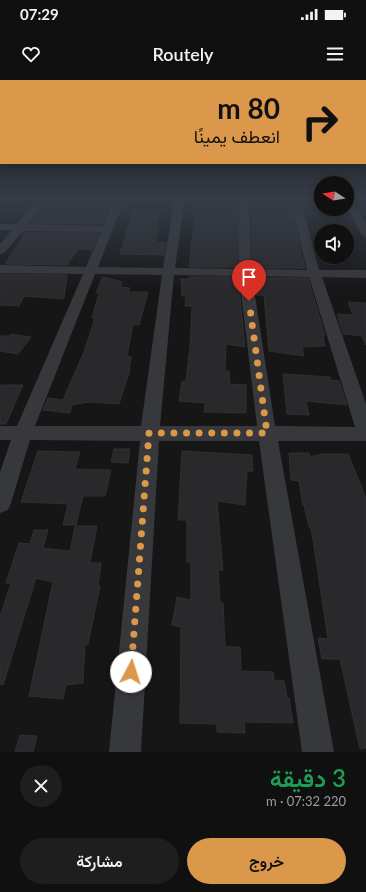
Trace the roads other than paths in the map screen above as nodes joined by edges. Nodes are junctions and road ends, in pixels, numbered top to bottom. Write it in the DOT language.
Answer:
graph roads {
  1 [pos="18,229"];
  2 [pos="107,229"];
  3 [pos="175,229"];
  4 [pos="244,229"];
  5 [pos="302,229"];
  6 [pos="0,251"];
  7 [pos="0,269"];
  8 [pos="91,270"];
  9 [pos="168,271"];
  10 [pos="245,272"];
  11 [pos="314,272"];
  12 [pos="366,274"];
  13 [pos="366,431"];
  14 [pos="0,433"];
  15 [pos="23,433"];
  16 [pos="149,433"];
  17 [pos="267,433"];
  18 [pos="366,434"];
  19 [pos="0,503"];
  20 [pos="125,752"];
  21 [pos="318,752"];
  1 -- 6 [label="street"];
  2 -- 8 [label="street"];
  3 -- 9 [label="street"];
  4 -- 10 [label="street"];
  5 -- 11 [label="street"];
  7 -- 8 [label="street"];
  8 -- 9 [label="street"];
  8 -- 15 [label="street"];
  9 -- 10 [label="street"];
  9 -- 16 [label="street"];
  10 -- 11 [label="street"];
  10 -- 17 [label="street"];
  11 -- 12 [label="street"];
  11 -- 13 [label="street"];
  14 -- 15 [label="street"];
  15 -- 16 [label="street"];
  15 -- 19 [label="street"];
  16 -- 17 [label="street"];
  16 -- 20 [label="street"];
  17 -- 18 [label="street"];
  17 -- 21 [label="street"];
}
